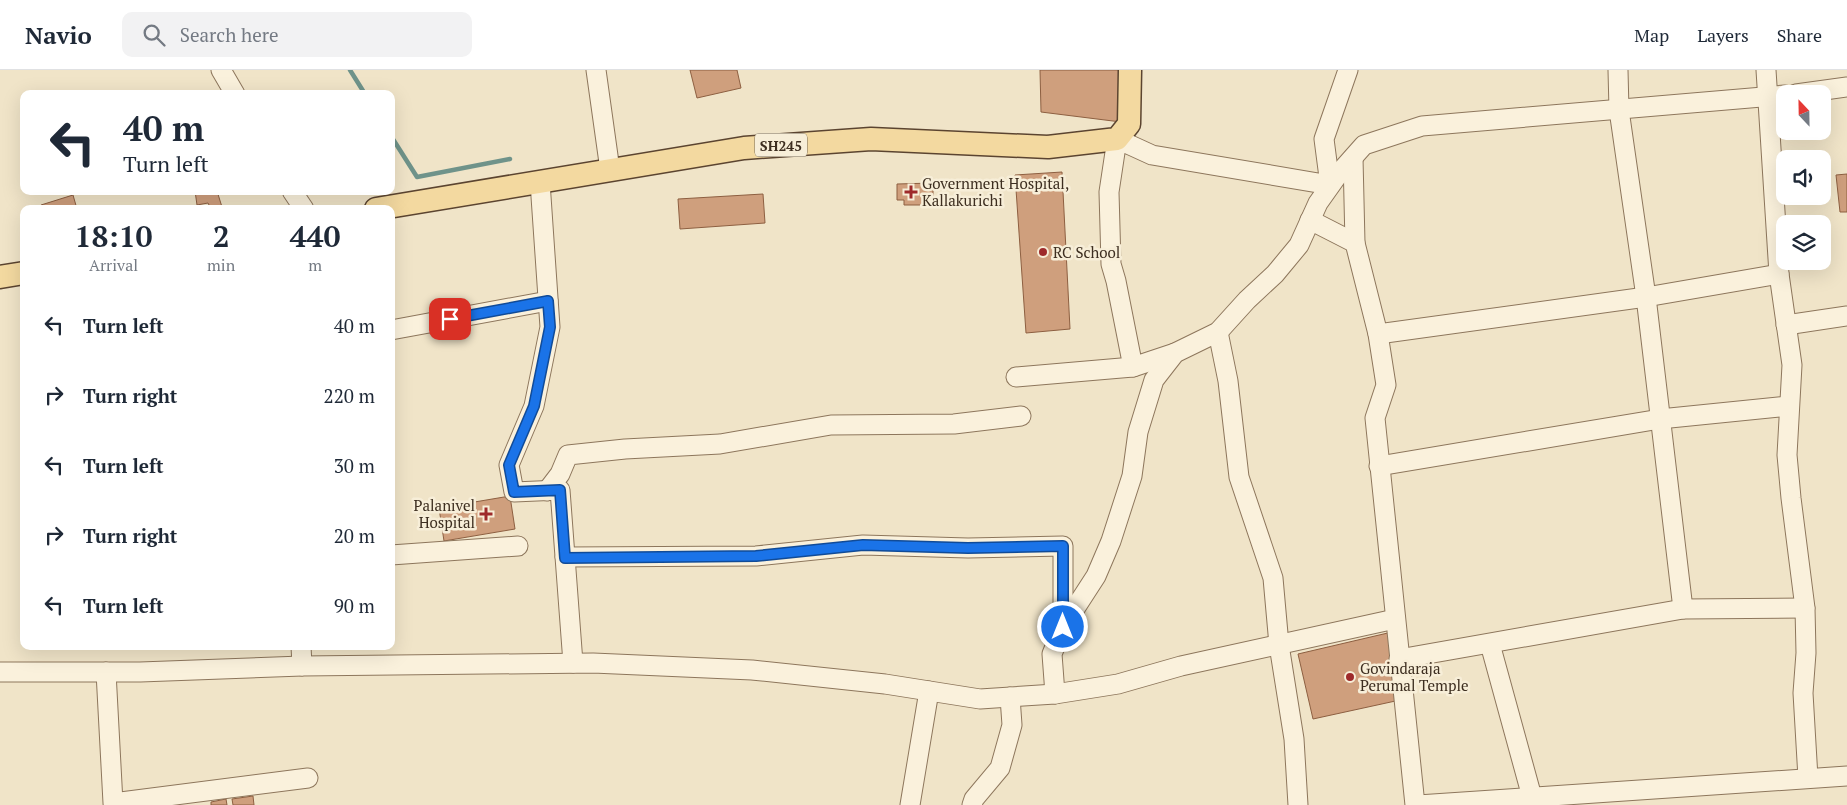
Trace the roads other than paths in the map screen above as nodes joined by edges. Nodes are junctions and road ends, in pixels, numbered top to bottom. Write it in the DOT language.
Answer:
graph roads {
  1 [pos="221,70"];
  2 [pos="596,70"];
  3 [pos="1130,70"];
  4 [pos="1348,70"];
  5 [pos="1618,70"];
  6 [pos="1766,70"];
  7 [pos="1847,88"];
  8 [pos="233,90"];
  9 [pos="1831,90"];
  10 [pos="1776,94"];
  11 [pos="1776,96"];
  12 [pos="1620,110"];
  13 [pos="1117,139"];
  14 [pos="1777,140"];
  15 [pos="1353,158"];
  16 [pos="610,170"];
  17 [pos="540,182"];
  18 [pos="1330,186"];
  19 [pos="395,206"];
  20 [pos="1310,220"];
  21 [pos="1355,243"];
  22 [pos="20,274"];
  23 [pos="1779,274"];
  24 [pos="0,277"];
  25 [pos="1646,297"];
  26 [pos="548,301"];
  27 [pos="1847,316"];
  28 [pos="1786,325"];
  29 [pos="395,329"];
  30 [pos="1218,332"];
  31 [pos="1378,334"];
  32 [pos="1175,354"];
  33 [pos="1133,367"];
  34 [pos="1016,377"];
  35 [pos="1789,406"];
  36 [pos="1021,416"];
  37 [pos="1660,419"];
  38 [pos="1379,466"];
  39 [pos="547,491"];
  40 [pos="518,546"];
  41 [pos="395,555"];
  42 [pos="565,558"];
  43 [pos="1805,608"];
  44 [pos="1683,610"];
  45 [pos="1395,619"];
  46 [pos="1063,627"];
  47 [pos="1490,644"];
  48 [pos="1279,645"];
  49 [pos="301,650"];
  50 [pos="1399,660"];
  51 [pos="573,664"];
  52 [pos="302,666"];
  53 [pos="0,672"];
  54 [pos="106,672"];
  55 [pos="929,691"];
  56 [pos="1055,694"];
  57 [pos="1010,697"];
  58 [pos="1847,776"];
  59 [pos="308,778"];
  60 [pos="1808,778"];
  61 [pos="1532,797"];
  62 [pos="154,801"];
  63 [pos="910,805"];
  64 [pos="972,805"];
  65 [pos="1298,805"];
  66 [pos="1426,805"];
  1 -- 8 [label="street"];
  2 -- 16 [label="street"];
  3 -- 13 [label="main road"];
  4 -- 18 [label="street"];
  5 -- 12 [label="street"];
  6 -- 10 [label="street"];
  7 -- 9 [label="street"];
  11 -- 12 [label="street"];
  12 -- 15 [label="street"];
  12 -- 25 [label="street"];
  13 -- 16 [label="main road, SH245"];
  13 -- 18 [label="street"];
  13 -- 33 [label="street"];
  14 -- 23 [label="street"];
  15 -- 18 [label="street"];
  15 -- 21 [label="street"];
  16 -- 17 [label="main road, SH245"];
  17 -- 19 [label="main road, SH245"];
  17 -- 26 [label="street"];
  18 -- 20 [label="street"];
  20 -- 21 [label="street"];
  20 -- 30 [label="street"];
  21 -- 31 [label="street"];
  22 -- 24 [label="main road"];
  23 -- 25 [label="street"];
  23 -- 28 [label="street"];
  25 -- 31 [label="street"];
  25 -- 37 [label="street"];
  26 -- 29 [label="street"];
  26 -- 39 [label="street"];
  27 -- 28 [label="street"];
  28 -- 35 [label="street"];
  30 -- 32 [label="street"];
  30 -- 48 [label="street"];
  31 -- 38 [label="street"];
  32 -- 33 [label="street"];
  32 -- 46 [label="street"];
  33 -- 34 [label="street"];
  35 -- 37 [label="street"];
  35 -- 43 [label="street"];
  36 -- 39 [label="street"];
  37 -- 38 [label="street"];
  37 -- 44 [label="street"];
  38 -- 45 [label="street"];
  39 -- 42 [label="street"];
  40 -- 41 [label="street"];
  42 -- 46 [label="street"];
  42 -- 51 [label="street"];
  43 -- 44 [label="street"];
  43 -- 60 [label="street"];
  44 -- 47 [label="street"];
  45 -- 48 [label="street"];
  45 -- 50 [label="street"];
  46 -- 56 [label="street"];
  47 -- 50 [label="street"];
  47 -- 61 [label="street"];
  48 -- 56 [label="street"];
  48 -- 65 [label="street"];
  49 -- 52 [label="street"];
  50 -- 66 [label="street"];
  51 -- 52 [label="street"];
  51 -- 55 [label="street"];
  52 -- 54 [label="street"];
  53 -- 54 [label="street"];
  54 -- 62 [label="street"];
  55 -- 57 [label="street"];
  55 -- 63 [label="street"];
  56 -- 57 [label="street"];
  57 -- 64 [label="street"];
  58 -- 60 [label="street"];
  59 -- 62 [label="street"];
  60 -- 61 [label="street"];
  61 -- 66 [label="street"];
}
